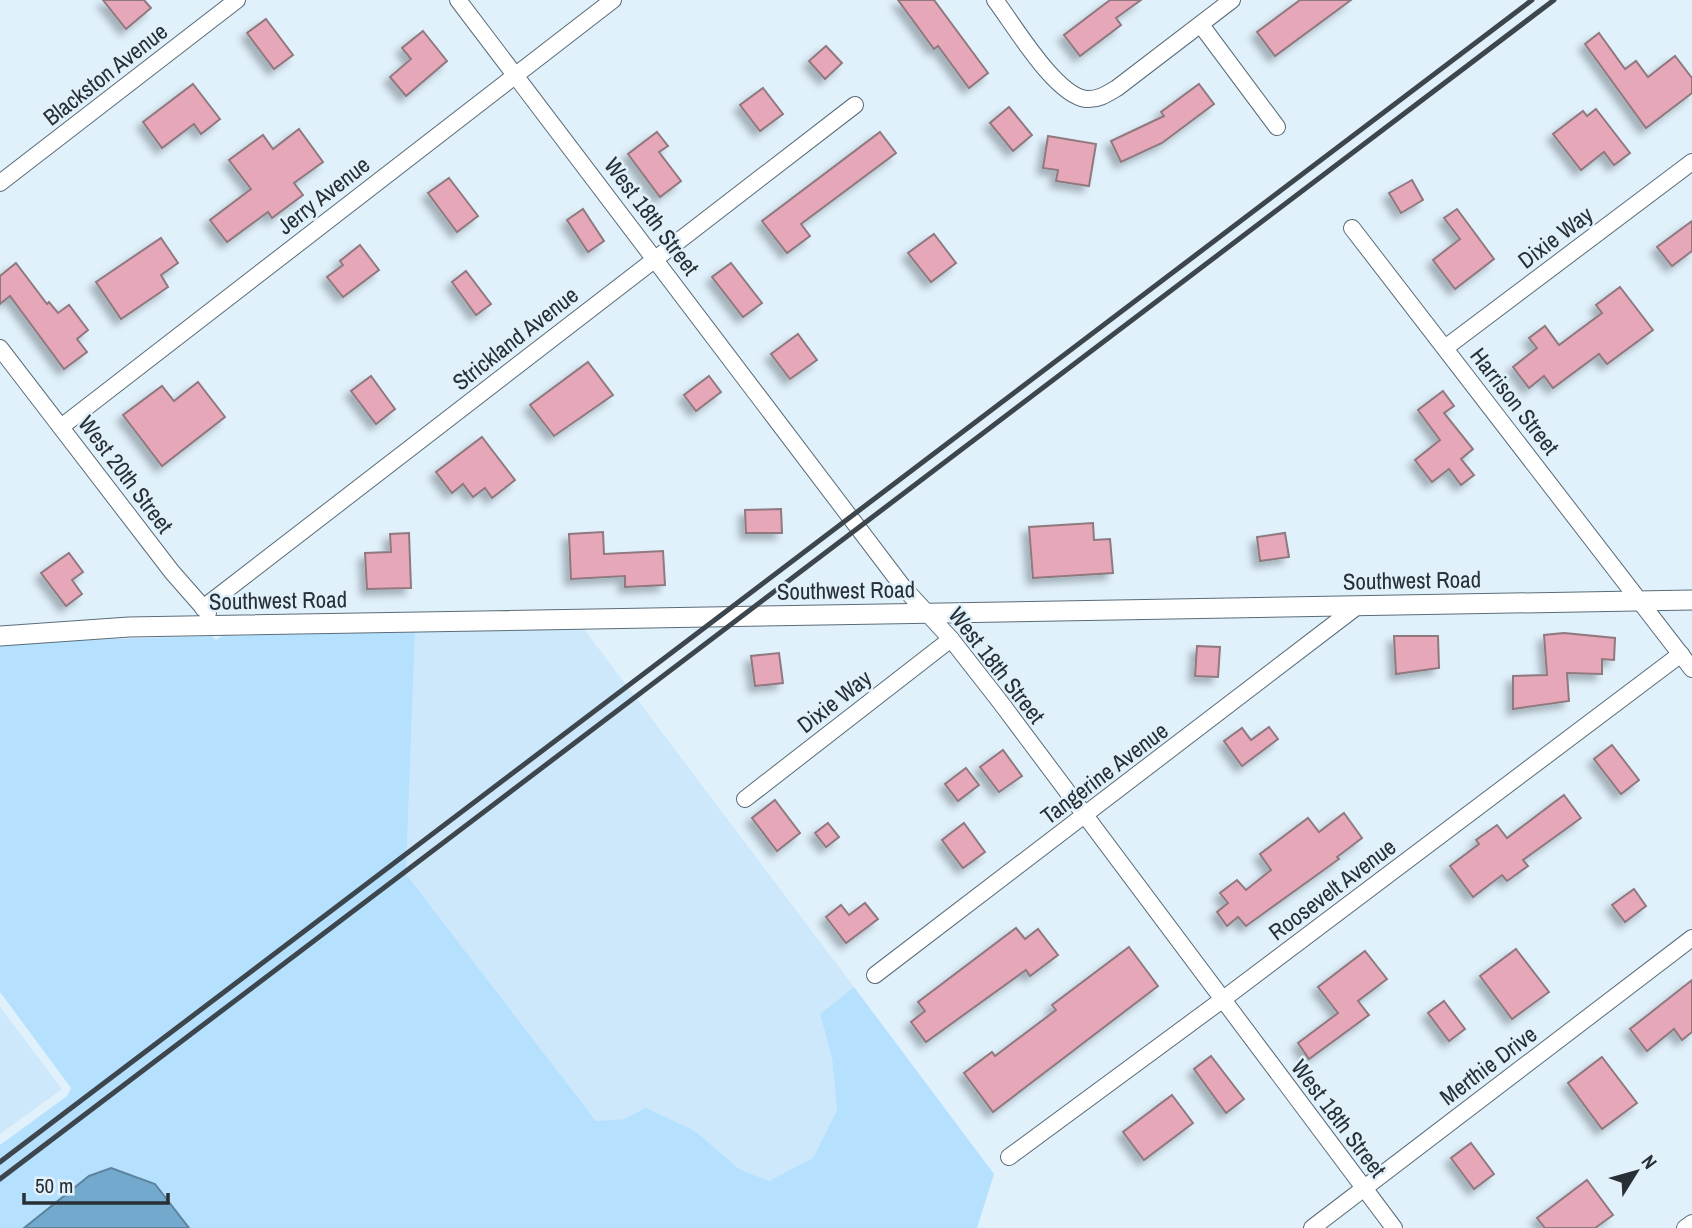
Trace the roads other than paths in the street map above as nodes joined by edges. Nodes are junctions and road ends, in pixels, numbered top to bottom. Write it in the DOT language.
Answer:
graph roads {
  1 [pos="237,0"];
  2 [pos="458,0"];
  3 [pos="613,0"];
  4 [pos="995,0"];
  5 [pos="1232,0"];
  6 [pos="1201,25"];
  7 [pos="516,74"];
  8 [pos="855,105"];
  9 [pos="1277,127"];
  10 [pos="1692,162"];
  11 [pos="0,183"];
  12 [pos="1352,228"];
  13 [pos="655,259"];
  14 [pos="0,348"];
  15 [pos="1445,348"];
  16 [pos="61,426"];
  17 [pos="1692,600"];
  18 [pos="1642,601"];
  19 [pos="1359,605"];
  20 [pos="203,608"];
  21 [pos="928,613"];
  22 [pos="219,626"];
  23 [pos="0,636"];
  24 [pos="951,639"];
  25 [pos="1681,654"];
  26 [pos="1692,668"];
  27 [pos="745,799"];
  28 [pos="1084,817"];
  29 [pos="1692,938"];
  30 [pos="875,975"];
  31 [pos="1222,1000"];
  32 [pos="1009,1157"];
  33 [pos="1364,1188"];
  34 [pos="1692,1223"];
  35 [pos="1312,1228"];
  36 [pos="1394,1228"];
  37 [pos="1685,1228"];
  1 -- 11 [label="street, Blackston Avenue"];
  2 -- 7 [label="street, West 18th Street"];
  3 -- 7 [label="street, Jerry Avenue"];
  4 -- 6 [label="street"];
  5 -- 6 [label="street"];
  6 -- 9 [label="street"];
  7 -- 13 [label="street, West 18th Street"];
  7 -- 16 [label="street, Jerry Avenue"];
  8 -- 13 [label="street, Strickland Avenue"];
  10 -- 15 [label="street, Dixie Way"];
  12 -- 15 [label="street, Harrison Street"];
  13 -- 20 [label="street, Strickland Avenue"];
  13 -- 21 [label="street, West 18th Street"];
  14 -- 16 [label="street, West 20th Street"];
  15 -- 18 [label="street, Harrison Street"];
  16 -- 20 [label="street, West 20th Street"];
  17 -- 18 [label="street, Southwest Road"];
  18 -- 19 [label="street, Southwest Road"];
  18 -- 25 [label="street, Harrison Street"];
  19 -- 21 [label="street, Southwest Road"];
  19 -- 28 [label="street, Tangerine Avenue"];
  20 -- 22 [label="street, West 20th Street"];
  21 -- 22 [label="street, Southwest Road"];
  21 -- 24 [label="street, West 18th Street"];
  22 -- 23 [label="street, Southwest Road"];
  24 -- 27 [label="street, Dixie Way"];
  24 -- 28 [label="street, West 18th Street"];
  25 -- 26 [label="street, Harrison Street"];
  25 -- 31 [label="street, Roosevelt Avenue"];
  28 -- 30 [label="street, Tangerine Avenue"];
  28 -- 31 [label="street, West 18th Street"];
  29 -- 33 [label="street, Merthie Drive"];
  31 -- 32 [label="street, Roosevelt Avenue"];
  31 -- 33 [label="street, West 18th Street"];
  33 -- 35 [label="street, Merthie Drive"];
  33 -- 36 [label="street, West 18th Street"];
  34 -- 37 [label="street"];
}
